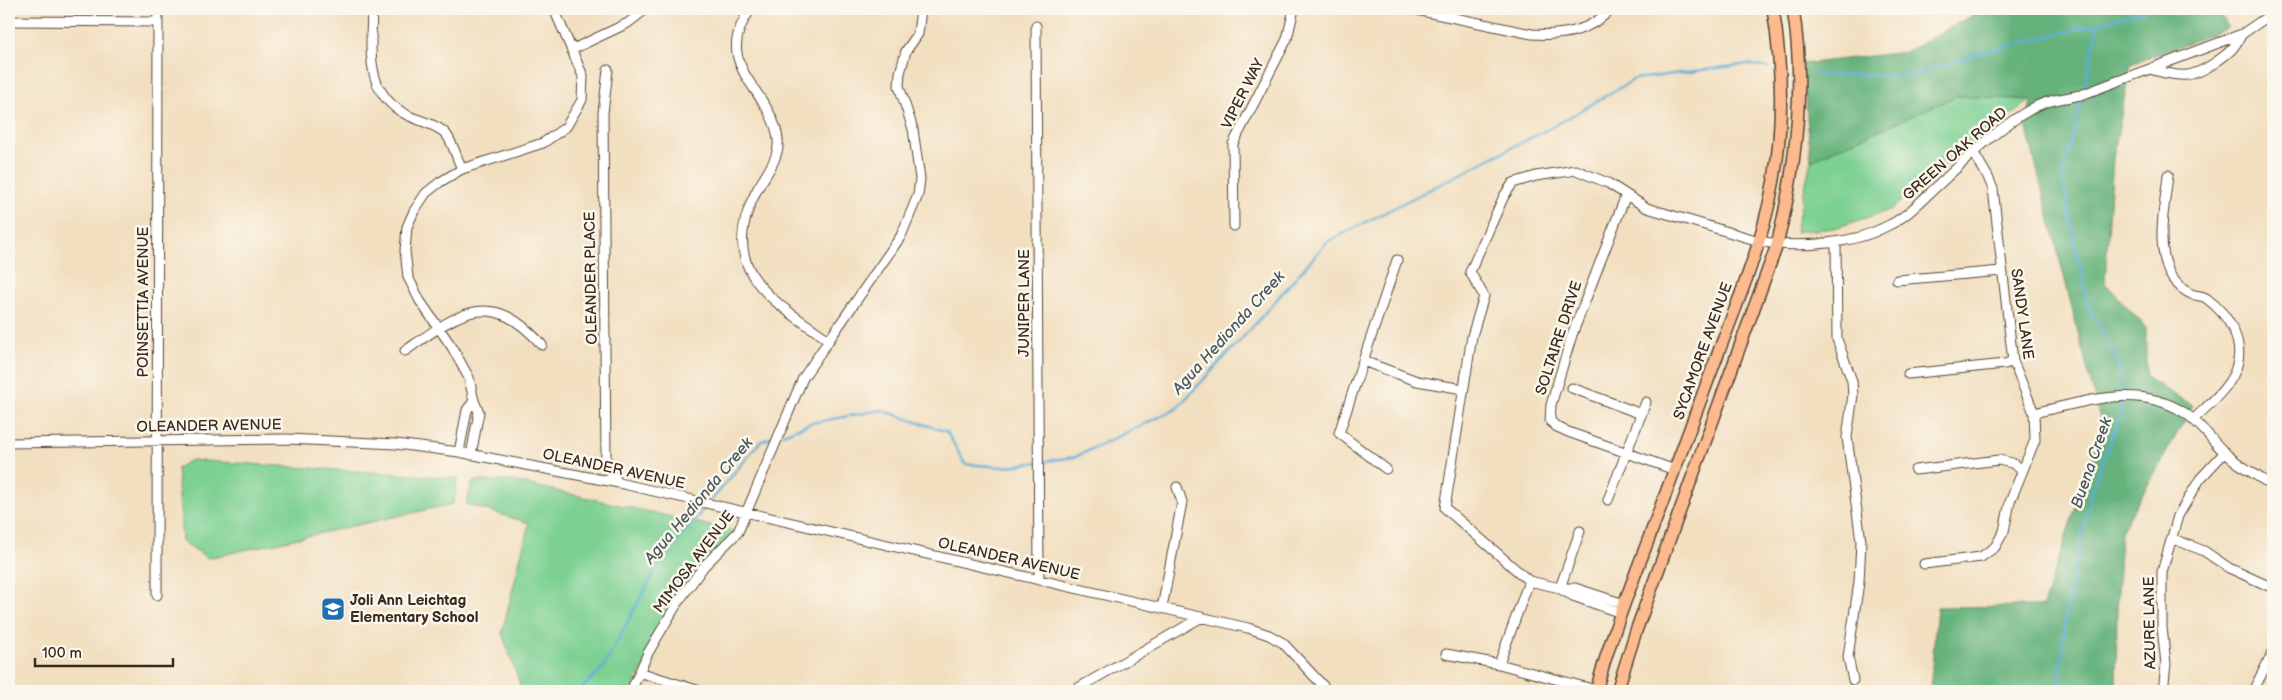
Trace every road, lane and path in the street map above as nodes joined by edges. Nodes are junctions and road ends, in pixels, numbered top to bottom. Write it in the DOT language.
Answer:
graph roads {
  1 [pos="158,9"];
  2 [pos="372,9"];
  3 [pos="554,9"];
  4 [pos="646,9"];
  5 [pos="750,9"];
  6 [pos="921,9"];
  7 [pos="1294,9"];
  8 [pos="1412,9"];
  9 [pos="1611,9"];
  10 [pos="1773,9"];
  11 [pos="1793,9"];
  12 [pos="2273,13"];
  13 [pos="9,21"];
  14 [pos="158,22"];
  15 [pos="1036,26"];
  16 [pos="2242,34"];
  17 [pos="573,49"];
  18 [pos="2149,69"];
  19 [pos="608,70"];
  20 [pos="1974,153"];
  21 [pos="462,169"];
  22 [pos="2168,175"];
  23 [pos="1626,195"];
  24 [pos="1234,226"];
  25 [pos="1759,241"];
  26 [pos="1836,242"];
  27 [pos="1777,245"];
  28 [pos="1397,260"];
  29 [pos="2002,271"];
  30 [pos="1897,280"];
  31 [pos="438,328"];
  32 [pos="829,340"];
  33 [pos="542,345"];
  34 [pos="405,351"];
  35 [pos="1363,361"];
  36 [pos="2013,361"];
  37 [pos="1908,374"];
  38 [pos="1572,388"];
  39 [pos="1463,389"];
  40 [pos="474,402"];
  41 [pos="1646,402"];
  42 [pos="2034,413"];
  43 [pos="1641,414"];
  44 [pos="2193,420"];
  45 [pos="156,440"];
  46 [pos="9,443"];
  47 [pos="459,452"];
  48 [pos="1627,452"];
  49 [pos="2225,452"];
  50 [pos="471,455"];
  51 [pos="1386,469"];
  52 [pos="1675,470"];
  53 [pos="1915,470"];
  54 [pos="2022,470"];
  55 [pos="618,482"];
  56 [pos="2273,486"];
  57 [pos="1176,487"];
  58 [pos="1608,500"];
  59 [pos="748,513"];
  60 [pos="1580,531"];
  61 [pos="2172,538"];
  62 [pos="1924,564"];
  63 [pos="1038,580"];
  64 [pos="1529,581"];
  65 [pos="1560,588"];
  66 [pos="2273,588"];
  67 [pos="157,594"];
  68 [pos="1162,608"];
  69 [pos="1623,608"];
  70 [pos="1202,617"];
  71 [pos="2273,652"];
  72 [pos="1446,654"];
  73 [pos="1499,664"];
  74 [pos="639,672"];
  75 [pos="1853,680"];
  76 [pos="631,691"];
  77 [pos="700,691"];
  78 [pos="1072,691"];
  79 [pos="1328,691"];
  80 [pos="1596,691"];
  81 [pos="1617,691"];
  82 [pos="2162,691"];
  83 [pos="2253,691"];
  1 -- 14 [label="street, POINSETTIA AVENUE"];
  2 -- 21 [label="street"];
  3 -- 17 [label="street"];
  4 -- 17 [label="street"];
  5 -- 32 [label="street"];
  6 -- 32 [label="street, MIMOSA AVENUE"];
  7 -- 24 [label="street, VIPER WAY"];
  8 -- 9 [label="street"];
  10 -- 25 [label="main road, SYCAMORE AVENUE"];
  11 -- 27 [label="main road"];
  12 -- 16 [label="street, GREEN OAK ROAD"];
  13 -- 14 [label="street"];
  14 -- 45 [label="street, POINSETTIA AVENUE"];
  15 -- 63 [label="street, JUNIPER LANE"];
  16 -- 18 [label="street, GREEN OAK ROAD"];
  16 -- 18 [label="street, GREEN OAK ROAD"];
  17 -- 21 [label="street"];
  18 -- 20 [label="street, GREEN OAK ROAD"];
  19 -- 55 [label="street, OLEANDER PLACE"];
  20 -- 26 [label="street, GREEN OAK ROAD"];
  20 -- 29 [label="street, SANDY LANE"];
  21 -- 31 [label="street"];
  22 -- 44 [label="street"];
  23 -- 25 [label="street"];
  23 -- 39 [label="street"];
  23 -- 48 [label="street, SOLTAIRE DRIVE"];
  25 -- 27 [label="street, GREEN OAK ROAD"];
  25 -- 52 [label="main road, SYCAMORE AVENUE"];
  26 -- 27 [label="street, GREEN OAK ROAD"];
  26 -- 75 [label="street"];
  27 -- 81 [label="main road"];
  28 -- 35 [label="street"];
  29 -- 30 [label="street"];
  29 -- 36 [label="street, SANDY LANE"];
  31 -- 33 [label="street"];
  31 -- 34 [label="street"];
  31 -- 40 [label="street"];
  32 -- 59 [label="street, MIMOSA AVENUE"];
  35 -- 39 [label="street"];
  35 -- 51 [label="street"];
  36 -- 37 [label="street"];
  36 -- 42 [label="street, SANDY LANE"];
  38 -- 43 [label="street"];
  39 -- 64 [label="street"];
  40 -- 47 [label="street"];
  40 -- 50 [label="street"];
  41 -- 43 [label="street"];
  42 -- 44 [label="street"];
  42 -- 54 [label="street, SANDY LANE"];
  43 -- 48 [label="street"];
  44 -- 49 [label="street"];
  45 -- 46 [label="street, OLEANDER AVENUE"];
  45 -- 47 [label="street, OLEANDER AVENUE"];
  45 -- 67 [label="street, POINSETTIA AVENUE"];
  47 -- 50 [label="street, OLEANDER AVENUE"];
  48 -- 52 [label="street, SOLTAIRE DRIVE"];
  48 -- 58 [label="street"];
  49 -- 56 [label="street"];
  49 -- 61 [label="street, AZURE LANE"];
  50 -- 55 [label="street, OLEANDER AVENUE"];
  52 -- 69 [label="main road, SYCAMORE AVENUE"];
  53 -- 54 [label="street"];
  54 -- 62 [label="street, SANDY LANE"];
  55 -- 59 [label="street, OLEANDER AVENUE"];
  57 -- 68 [label="street"];
  59 -- 63 [label="street, OLEANDER AVENUE"];
  59 -- 74 [label="street, MIMOSA AVENUE"];
  60 -- 65 [label="street"];
  61 -- 66 [label="street"];
  61 -- 82 [label="street, AZURE LANE"];
  63 -- 68 [label="street, OLEANDER AVENUE"];
  64 -- 65 [label="street"];
  64 -- 73 [label="street"];
  65 -- 69 [label="street"];
  68 -- 70 [label="street, OLEANDER AVENUE"];
  69 -- 80 [label="main road, SYCAMORE AVENUE"];
  70 -- 78 [label="street"];
  70 -- 79 [label="street, OLEANDER AVENUE"];
  71 -- 83 [label="street"];
  72 -- 73 [label="street"];
  73 -- 80 [label="street"];
  74 -- 76 [label="street, MIMOSA AVENUE"];
  74 -- 77 [label="street"];
}
